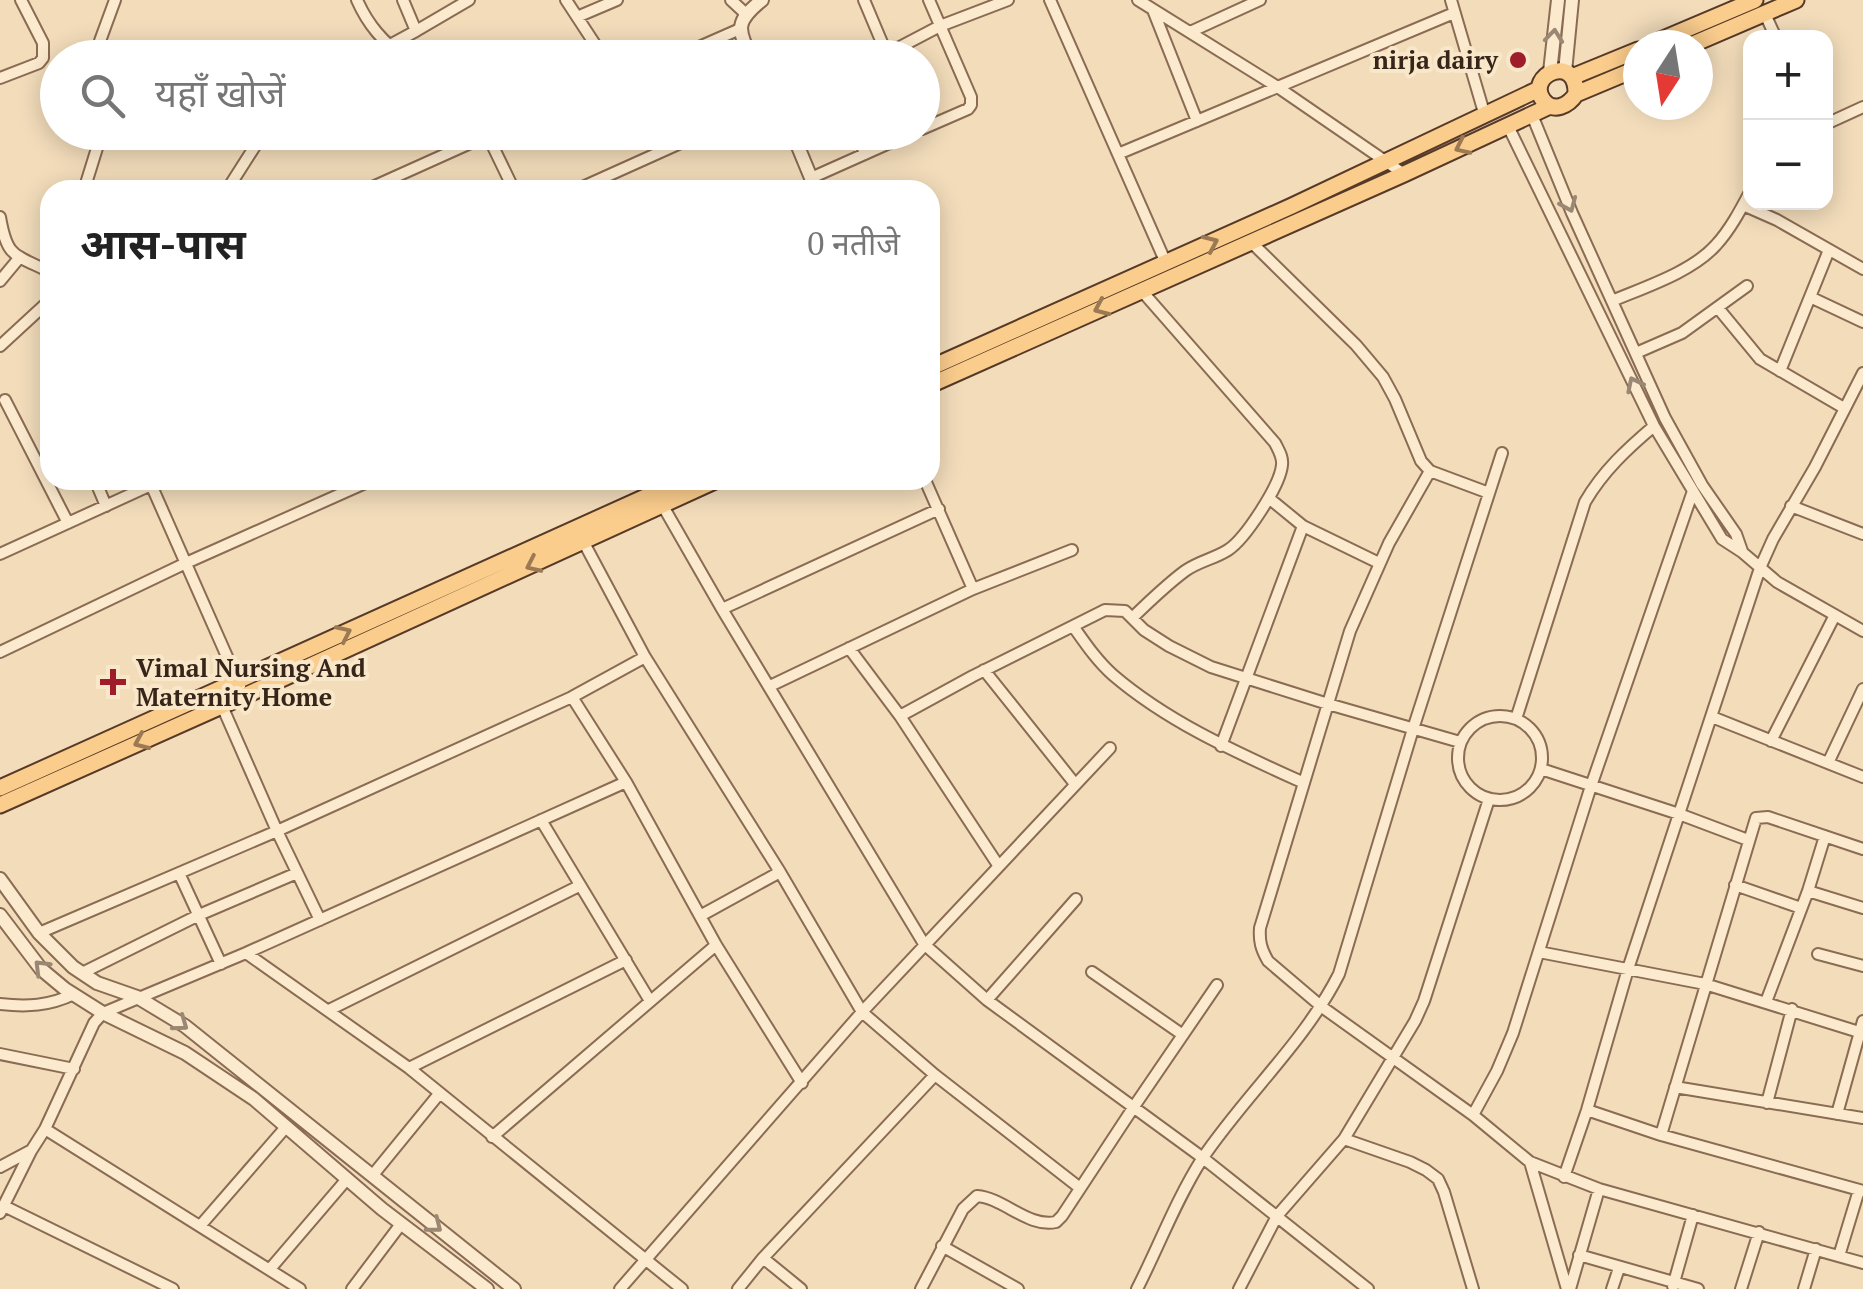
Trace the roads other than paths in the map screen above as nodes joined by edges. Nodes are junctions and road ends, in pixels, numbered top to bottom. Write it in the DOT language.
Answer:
graph roads {
  1 [pos="21,0"];
  2 [pos="115,0"];
  3 [pos="357,0"];
  4 [pos="403,0"];
  5 [pos="469,0"];
  6 [pos="566,0"];
  7 [pos="617,0"];
  8 [pos="731,0"];
  9 [pos="762,0"];
  10 [pos="864,0"];
  11 [pos="928,0"];
  12 [pos="1008,0"];
  13 [pos="1050,0"];
  14 [pos="1138,0"];
  15 [pos="1260,0"];
  16 [pos="1451,0"];
  17 [pos="1558,0"];
  18 [pos="1572,0"];
  19 [pos="1796,0"];
  20 [pos="1760,7"];
  21 [pos="1153,10"];
  22 [pos="746,13"];
  23 [pos="1454,13"];
  24 [pos="577,17"];
  25 [pos="940,26"];
  26 [pos="740,29"];
  27 [pos="1693,30"];
  28 [pos="1772,30"];
  29 [pos="416,32"];
  30 [pos="1190,32"];
  31 [pos="1713,33"];
  32 [pos="42,40"];
  33 [pos="100,40"];
  34 [pos="384,40"];
  35 [pos="401,40"];
  36 [pos="592,40"];
  37 [pos="715,40"];
  38 [pos="742,40"];
  39 [pos="879,40"];
  40 [pos="914,40"];
  41 [pos="1623,56"];
  42 [pos="40,62"];
  43 [pos="1623,70"];
  44 [pos="0,78"];
  45 [pos="1566,79"];
  46 [pos="1276,86"];
  47 [pos="1539,89"];
  48 [pos="1550,106"];
  49 [pos="1863,107"];
  50 [pos="1532,115"];
  51 [pos="1485,116"];
  52 [pos="940,121"];
  53 [pos="1196,121"];
  54 [pos="1833,121"];
  55 [pos="1508,126"];
  56 [pos="96,150"];
  57 [pos="253,150"];
  58 [pos="453,150"];
  59 [pos="497,150"];
  60 [pos="665,150"];
  61 [pos="800,150"];
  62 [pos="864,150"];
  63 [pos="874,150"];
  64 [pos="865,154"];
  65 [pos="1118,154"];
  66 [pos="1385,162"];
  67 [pos="1404,174"];
  68 [pos="87,180"];
  69 [pos="233,180"];
  70 [pos="388,180"];
  71 [pos="510,180"];
  72 [pos="598,180"];
  73 [pos="812,180"];
  74 [pos="821,180"];
  75 [pos="1743,205"];
  76 [pos="1754,210"];
  77 [pos="0,220"];
  78 [pos="1250,242"];
  79 [pos="1829,250"];
  80 [pos="20,257"];
  81 [pos="1166,263"];
  82 [pos="40,267"];
  83 [pos="1863,269"];
  84 [pos="0,280"];
  85 [pos="1748,286"];
  86 [pos="1142,290"];
  87 [pos="1810,297"];
  88 [pos="1612,301"];
  89 [pos="1718,308"];
  90 [pos="40,309"];
  91 [pos="1863,322"];
  92 [pos="0,346"];
  93 [pos="1636,353"];
  94 [pos="940,364"];
  95 [pos="1780,371"];
  96 [pos="1861,380"];
  97 [pos="940,381"];
  98 [pos="5,400"];
  99 [pos="1844,408"];
  100 [pos="1654,426"];
  101 [pos="1502,453"];
  102 [pos="40,469"];
  103 [pos="1430,471"];
  104 [pos="51,490"];
  105 [pos="99,490"];
  106 [pos="138,490"];
  107 [pos="157,490"];
  108 [pos="350,490"];
  109 [pos="929,490"];
  110 [pos="1692,492"];
  111 [pos="655,493"];
  112 [pos="1489,493"];
  113 [pos="1270,498"];
  114 [pos="106,506"];
  115 [pos="1791,506"];
  116 [pos="938,509"];
  117 [pos="68,524"];
  118 [pos="1303,526"];
  119 [pos="1863,534"];
  120 [pos="583,542"];
  121 [pos="1072,550"];
  122 [pos="1742,552"];
  123 [pos="0,554"];
  124 [pos="186,563"];
  125 [pos="1379,563"];
  126 [pos="1760,568"];
  127 [pos="973,590"];
  128 [pos="722,609"];
  129 [pos="1835,615"];
  130 [pos="1132,618"];
  131 [pos="1073,626"];
  132 [pos="1863,630"];
  133 [pos="849,648"];
  134 [pos="0,652"];
  135 [pos="645,657"];
  136 [pos="984,670"];
  137 [pos="1245,677"];
  138 [pos="770,686"];
  139 [pos="241,689"];
  140 [pos="1863,689"];
  141 [pos="572,697"];
  142 [pos="1328,704"];
  143 [pos="1859,704"];
  144 [pos="222,706"];
  145 [pos="900,716"];
  146 [pos="1712,717"];
  147 [pos="1516,718"];
  148 [pos="1413,729"];
  149 [pos="1772,741"];
  150 [pos="1460,742"];
  151 [pos="1222,746"];
  152 [pos="1110,748"];
  153 [pos="1828,763"];
  154 [pos="1541,768"];
  155 [pos="1863,777"];
  156 [pos="626,782"];
  157 [pos="1304,783"];
  158 [pos="1075,784"];
  159 [pos="1592,786"];
  160 [pos="0,788"];
  161 [pos="1489,799"];
  162 [pos="0,805"];
  163 [pos="1679,814"];
  164 [pos="541,820"];
  165 [pos="277,831"];
  166 [pos="1825,836"];
  167 [pos="1748,840"];
  168 [pos="1863,849"];
  169 [pos="998,865"];
  170 [pos="780,872"];
  171 [pos="179,873"];
  172 [pos="297,873"];
  173 [pos="0,879"];
  174 [pos="1734,885"];
  175 [pos="579,886"];
  176 [pos="1808,892"];
  177 [pos="1076,899"];
  178 [pos="1801,908"];
  179 [pos="1863,908"];
  180 [pos="0,915"];
  181 [pos="199,915"];
  182 [pos="700,916"];
  183 [pos="320,920"];
  184 [pos="39,933"];
  185 [pos="924,944"];
  186 [pos="716,945"];
  187 [pos="1539,952"];
  188 [pos="246,953"];
  189 [pos="1818,954"];
  190 [pos="626,960"];
  191 [pos="221,964"];
  192 [pos="1863,966"];
  193 [pos="1628,970"];
  194 [pos="1092,972"];
  195 [pos="82,973"];
  196 [pos="1705,984"];
  197 [pos="1217,985"];
  198 [pos="74,994"];
  199 [pos="137,997"];
  200 [pos="986,1000"];
  201 [pos="650,1001"];
  202 [pos="1766,1002"];
  203 [pos="0,1004"];
  204 [pos="1322,1007"];
  205 [pos="328,1010"];
  206 [pos="1792,1010"];
  207 [pos="862,1012"];
  208 [pos="103,1013"];
  209 [pos="1861,1026"];
  210 [pos="1183,1035"];
  211 [pos="1859,1046"];
  212 [pos="0,1054"];
  213 [pos="1391,1058"];
  214 [pos="409,1068"];
  215 [pos="74,1070"];
  216 [pos="935,1075"];
  217 [pos="802,1082"];
  218 [pos="1675,1087"];
  219 [pos="439,1094"];
  220 [pos="1767,1103"];
  221 [pos="1133,1108"];
  222 [pos="1587,1110"];
  223 [pos="1837,1114"];
  224 [pos="1473,1116"];
  225 [pos="1863,1118"];
  226 [pos="286,1127"];
  227 [pos="45,1129"];
  228 [pos="1661,1135"];
  229 [pos="492,1137"];
  230 [pos="1344,1139"];
  231 [pos="31,1150"];
  232 [pos="1203,1158"];
  233 [pos="1530,1162"];
  234 [pos="0,1167"];
  235 [pos="372,1176"];
  236 [pos="1564,1177"];
  237 [pos="347,1179"];
  238 [pos="1080,1188"];
  239 [pos="1599,1189"];
  240 [pos="1861,1190"];
  241 [pos="2,1210"];
  242 [pos="1693,1215"];
  243 [pos="1277,1216"];
  244 [pos="402,1224"];
  245 [pos="200,1226"];
  246 [pos="1758,1232"];
  247 [pos="942,1246"];
  248 [pos="1816,1249"];
  249 [pos="1579,1255"];
  250 [pos="1838,1256"];
  251 [pos="763,1258"];
  252 [pos="644,1260"];
  253 [pos="1863,1263"];
  254 [pos="1620,1268"];
  255 [pos="270,1269"];
  256 [pos="1673,1286"];
  257 [pos="173,1289"];
  258 [pos="300,1289"];
  259 [pos="352,1289"];
  260 [pos="487,1289"];
  261 [pos="514,1289"];
  262 [pos="620,1289"];
  263 [pos="682,1289"];
  264 [pos="738,1289"];
  265 [pos="801,1289"];
  266 [pos="921,1289"];
  267 [pos="1018,1289"];
  268 [pos="1137,1289"];
  269 [pos="1239,1289"];
  270 [pos="1368,1289"];
  271 [pos="1473,1289"];
  272 [pos="1568,1289"];
  273 [pos="1612,1289"];
  274 [pos="1698,1289"];
  275 [pos="1742,1289"];
  276 [pos="1804,1289"];
  1 -- 32 [label="street"];
  2 -- 33 [label="street"];
  3 -- 34 [label="street"];
  4 -- 29 [label="street"];
  5 -- 29 [label="street"];
  6 -- 24 [label="street"];
  7 -- 24 [label="street"];
  8 -- 22 [label="street"];
  9 -- 22 [label="street"];
  10 -- 39 [label="street"];
  11 -- 25 [label="street"];
  12 -- 25 [label="street"];
  13 -- 65 [label="street"];
  14 -- 21 [label="street"];
  15 -- 30 [label="street"];
  16 -- 23 [label="street"];
  45 -- 17 [label="street, one-way"];
  18 -- 45 [label="street"];
  19 -- 20 [label="main road"];
  20 -- 27 [label="main road"];
  20 -- 28 [label="street"];
  20 -- 31 [label="main road"];
  21 -- 30 [label="street"];
  21 -- 53 [label="street"];
  22 -- 26 [label="street"];
  23 -- 46 [label="street"];
  23 -- 51 [label="street"];
  24 -- 36 [label="street"];
  25 -- 40 [label="street"];
  25 -- 52 [label="street"];
  26 -- 37 [label="street"];
  26 -- 38 [label="street"];
  29 -- 35 [label="street"];
  30 -- 46 [label="street"];
  41 -- 45 [label="main road"];
  42 -- 44 [label="street"];
  43 -- 45 [label="main road"];
  45 -- 47 [label="main road"];
  45 -- 48 [label="main road"];
  46 -- 53 [label="street"];
  46 -- 66 [label="street"];
  47 -- 48 [label="main road"];
  47 -- 51 [label="main road"];
  48 -- 50 [label="main road"];
  49 -- 54 [label="street"];
  50 -- 55 [label="main road"];
  50 -- 88 [label="street, one-way"];
  51 -- 66 [label="main road"];
  53 -- 65 [label="street"];
  55 -- 67 [label="main road, one-way"];
  100 -- 55 [label="street, one-way"];
  56 -- 68 [label="street"];
  57 -- 69 [label="street"];
  58 -- 70 [label="street"];
  59 -- 71 [label="street"];
  60 -- 72 [label="street"];
  61 -- 73 [label="street"];
  62 -- 64 [label="street"];
  63 -- 64 [label="street"];
  64 -- 74 [label="street"];
  65 -- 81 [label="street"];
  66 -- 67 [label="street"];
  81 -- 66 [label="main road, one-way"];
  67 -- 78 [label="main road"];
  75 -- 88 [label="street"];
  76 -- 79 [label="street"];
  77 -- 80 [label="street"];
  78 -- 86 [label="main road"];
  78 -- 103 [label="street"];
  79 -- 83 [label="street"];
  79 -- 87 [label="street"];
  80 -- 82 [label="street"];
  80 -- 84 [label="street"];
  81 -- 94 [label="main road"];
  85 -- 89 [label="street"];
  86 -- 97 [label="main road, one-way"];
  86 -- 113 [label="street"];
  87 -- 91 [label="street"];
  87 -- 95 [label="street"];
  88 -- 93 [label="street"];
  89 -- 93 [label="street"];
  89 -- 95 [label="street"];
  90 -- 92 [label="street"];
  93 -- 122 [label="street"];
  95 -- 99 [label="street"];
  96 -- 99 [label="street"];
  98 -- 102 [label="street"];
  99 -- 115 [label="street"];
  100 -- 110 [label="street"];
  100 -- 147 [label="street"];
  101 -- 112 [label="street"];
  103 -- 112 [label="street"];
  103 -- 125 [label="street"];
  104 -- 117 [label="street"];
  105 -- 114 [label="street"];
  106 -- 114 [label="street"];
  107 -- 124 [label="street"];
  108 -- 124 [label="street"];
  109 -- 116 [label="street"];
  110 -- 122 [label="street"];
  110 -- 159 [label="street"];
  111 -- 120 [label="main road"];
  111 -- 128 [label="street"];
  139 -- 111 [label="main road, one-way"];
  112 -- 148 [label="street"];
  113 -- 118 [label="street"];
  113 -- 130 [label="street"];
  114 -- 117 [label="street"];
  115 -- 119 [label="street"];
  115 -- 126 [label="street"];
  116 -- 127 [label="street"];
  116 -- 128 [label="street"];
  117 -- 123 [label="street"];
  118 -- 125 [label="street"];
  118 -- 137 [label="street"];
  120 -- 135 [label="street"];
  120 -- 139 [label="main road, one-way"];
  121 -- 127 [label="street"];
  122 -- 126 [label="street"];
  124 -- 134 [label="street"];
  124 -- 139 [label="street"];
  125 -- 142 [label="street"];
  126 -- 129 [label="street"];
  126 -- 146 [label="street"];
  127 -- 133 [label="street"];
  128 -- 138 [label="street"];
  129 -- 132 [label="street"];
  129 -- 149 [label="street"];
  130 -- 131 [label="street"];
  130 -- 137 [label="street"];
  131 -- 136 [label="street"];
  131 -- 151 [label="street"];
  133 -- 138 [label="street"];
  133 -- 145 [label="street"];
  135 -- 141 [label="street"];
  135 -- 170 [label="street"];
  136 -- 145 [label="street"];
  136 -- 158 [label="street"];
  137 -- 142 [label="street"];
  137 -- 151 [label="street"];
  138 -- 185 [label="street"];
  139 -- 144 [label="main road"];
  139 -- 160 [label="main road"];
  140 -- 143 [label="street"];
  141 -- 156 [label="street"];
  141 -- 165 [label="street"];
  142 -- 148 [label="street"];
  142 -- 157 [label="street"];
  143 -- 153 [label="street"];
  144 -- 162 [label="main road, one-way"];
  144 -- 165 [label="street"];
  145 -- 169 [label="street"];
  146 -- 149 [label="street"];
  146 -- 163 [label="street"];
  147 -- 150 [label="street"];
  147 -- 154 [label="street"];
  148 -- 150 [label="street"];
  148 -- 204 [label="street"];
  149 -- 153 [label="street"];
  150 -- 161 [label="street"];
  151 -- 157 [label="street"];
  152 -- 158 [label="street"];
  153 -- 155 [label="street"];
  154 -- 159 [label="street"];
  154 -- 161 [label="street"];
  156 -- 164 [label="street"];
  156 -- 182 [label="street"];
  157 -- 204 [label="street"];
  158 -- 169 [label="street"];
  159 -- 163 [label="street"];
  159 -- 187 [label="street"];
  161 -- 213 [label="street"];
  163 -- 167 [label="street"];
  163 -- 193 [label="street"];
  164 -- 175 [label="street"];
  164 -- 183 [label="street"];
  165 -- 171 [label="street"];
  165 -- 172 [label="street"];
  166 -- 167 [label="street"];
  166 -- 168 [label="street"];
  166 -- 176 [label="street"];
  167 -- 174 [label="street"];
  169 -- 185 [label="street"];
  170 -- 182 [label="street"];
  170 -- 207 [label="street"];
  171 -- 181 [label="street"];
  171 -- 184 [label="street"];
  172 -- 181 [label="street"];
  172 -- 183 [label="street"];
  173 -- 184 [label="street"];
  174 -- 178 [label="street"];
  174 -- 196 [label="street"];
  175 -- 190 [label="street"];
  175 -- 205 [label="street"];
  176 -- 178 [label="street"];
  176 -- 179 [label="street"];
  177 -- 200 [label="street"];
  178 -- 202 [label="street"];
  198 -- 180 [label="street, one-way"];
  181 -- 191 [label="street"];
  181 -- 195 [label="street"];
  182 -- 186 [label="street"];
  183 -- 188 [label="street"];
  184 -- 195 [label="street"];
  185 -- 200 [label="street"];
  185 -- 207 [label="street"];
  186 -- 201 [label="street"];
  186 -- 217 [label="street"];
  187 -- 193 [label="street"];
  187 -- 224 [label="street"];
  188 -- 191 [label="street"];
  188 -- 205 [label="street"];
  189 -- 192 [label="street"];
  190 -- 201 [label="street"];
  190 -- 214 [label="street"];
  191 -- 199 [label="street"];
  193 -- 196 [label="street"];
  193 -- 222 [label="street"];
  194 -- 210 [label="street"];
  195 -- 199 [label="street"];
  196 -- 202 [label="street"];
  196 -- 218 [label="street"];
  197 -- 210 [label="street"];
  198 -- 203 [label="street"];
  198 -- 208 [label="street"];
  199 -- 208 [label="street"];
  199 -- 235 [label="street, one-way"];
  200 -- 221 [label="street"];
  201 -- 229 [label="street"];
  202 -- 206 [label="street"];
  204 -- 213 [label="street"];
  204 -- 232 [label="street"];
  205 -- 214 [label="street"];
  206 -- 209 [label="street"];
  206 -- 220 [label="street"];
  207 -- 216 [label="street"];
  207 -- 217 [label="street"];
  208 -- 215 [label="street"];
  208 -- 226 [label="street"];
  209 -- 211 [label="street"];
  210 -- 221 [label="street"];
  211 -- 223 [label="street"];
  212 -- 215 [label="street"];
  213 -- 224 [label="street"];
  213 -- 230 [label="street"];
  214 -- 219 [label="street"];
  215 -- 227 [label="street"];
  216 -- 238 [label="street"];
  216 -- 251 [label="street"];
  217 -- 252 [label="street"];
  218 -- 220 [label="street"];
  218 -- 228 [label="street"];
  219 -- 229 [label="street"];
  219 -- 235 [label="street"];
  220 -- 223 [label="street"];
  221 -- 232 [label="street"];
  221 -- 238 [label="street"];
  222 -- 228 [label="street"];
  222 -- 236 [label="street"];
  223 -- 225 [label="street"];
  224 -- 233 [label="street"];
  226 -- 237 [label="street"];
  226 -- 245 [label="street"];
  227 -- 231 [label="street"];
  227 -- 245 [label="street"];
  228 -- 240 [label="street"];
  229 -- 252 [label="street"];
  230 -- 243 [label="street"];
  230 -- 271 [label="street"];
  231 -- 234 [label="street"];
  231 -- 241 [label="street"];
  232 -- 243 [label="street"];
  232 -- 268 [label="street"];
  233 -- 236 [label="street"];
  233 -- 272 [label="street"];
  235 -- 261 [label="street, one-way"];
  236 -- 239 [label="street"];
  237 -- 244 [label="street"];
  237 -- 255 [label="street"];
  238 -- 247 [label="street"];
  239 -- 242 [label="street"];
  239 -- 249 [label="street"];
  240 -- 250 [label="street"];
  241 -- 257 [label="street"];
  242 -- 246 [label="street"];
  242 -- 256 [label="street"];
  243 -- 269 [label="street"];
  243 -- 270 [label="street"];
  244 -- 259 [label="street"];
  244 -- 260 [label="street"];
  245 -- 255 [label="street"];
  246 -- 248 [label="street"];
  246 -- 275 [label="street"];
  247 -- 266 [label="street"];
  247 -- 267 [label="street"];
  248 -- 250 [label="street"];
  248 -- 276 [label="street"];
  249 -- 254 [label="street"];
  249 -- 272 [label="street"];
  250 -- 253 [label="street"];
  251 -- 264 [label="street"];
  251 -- 265 [label="street"];
  252 -- 262 [label="street"];
  252 -- 263 [label="street"];
  254 -- 256 [label="street"];
  254 -- 273 [label="street"];
  255 -- 258 [label="street"];
  256 -- 274 [label="street"];
}
